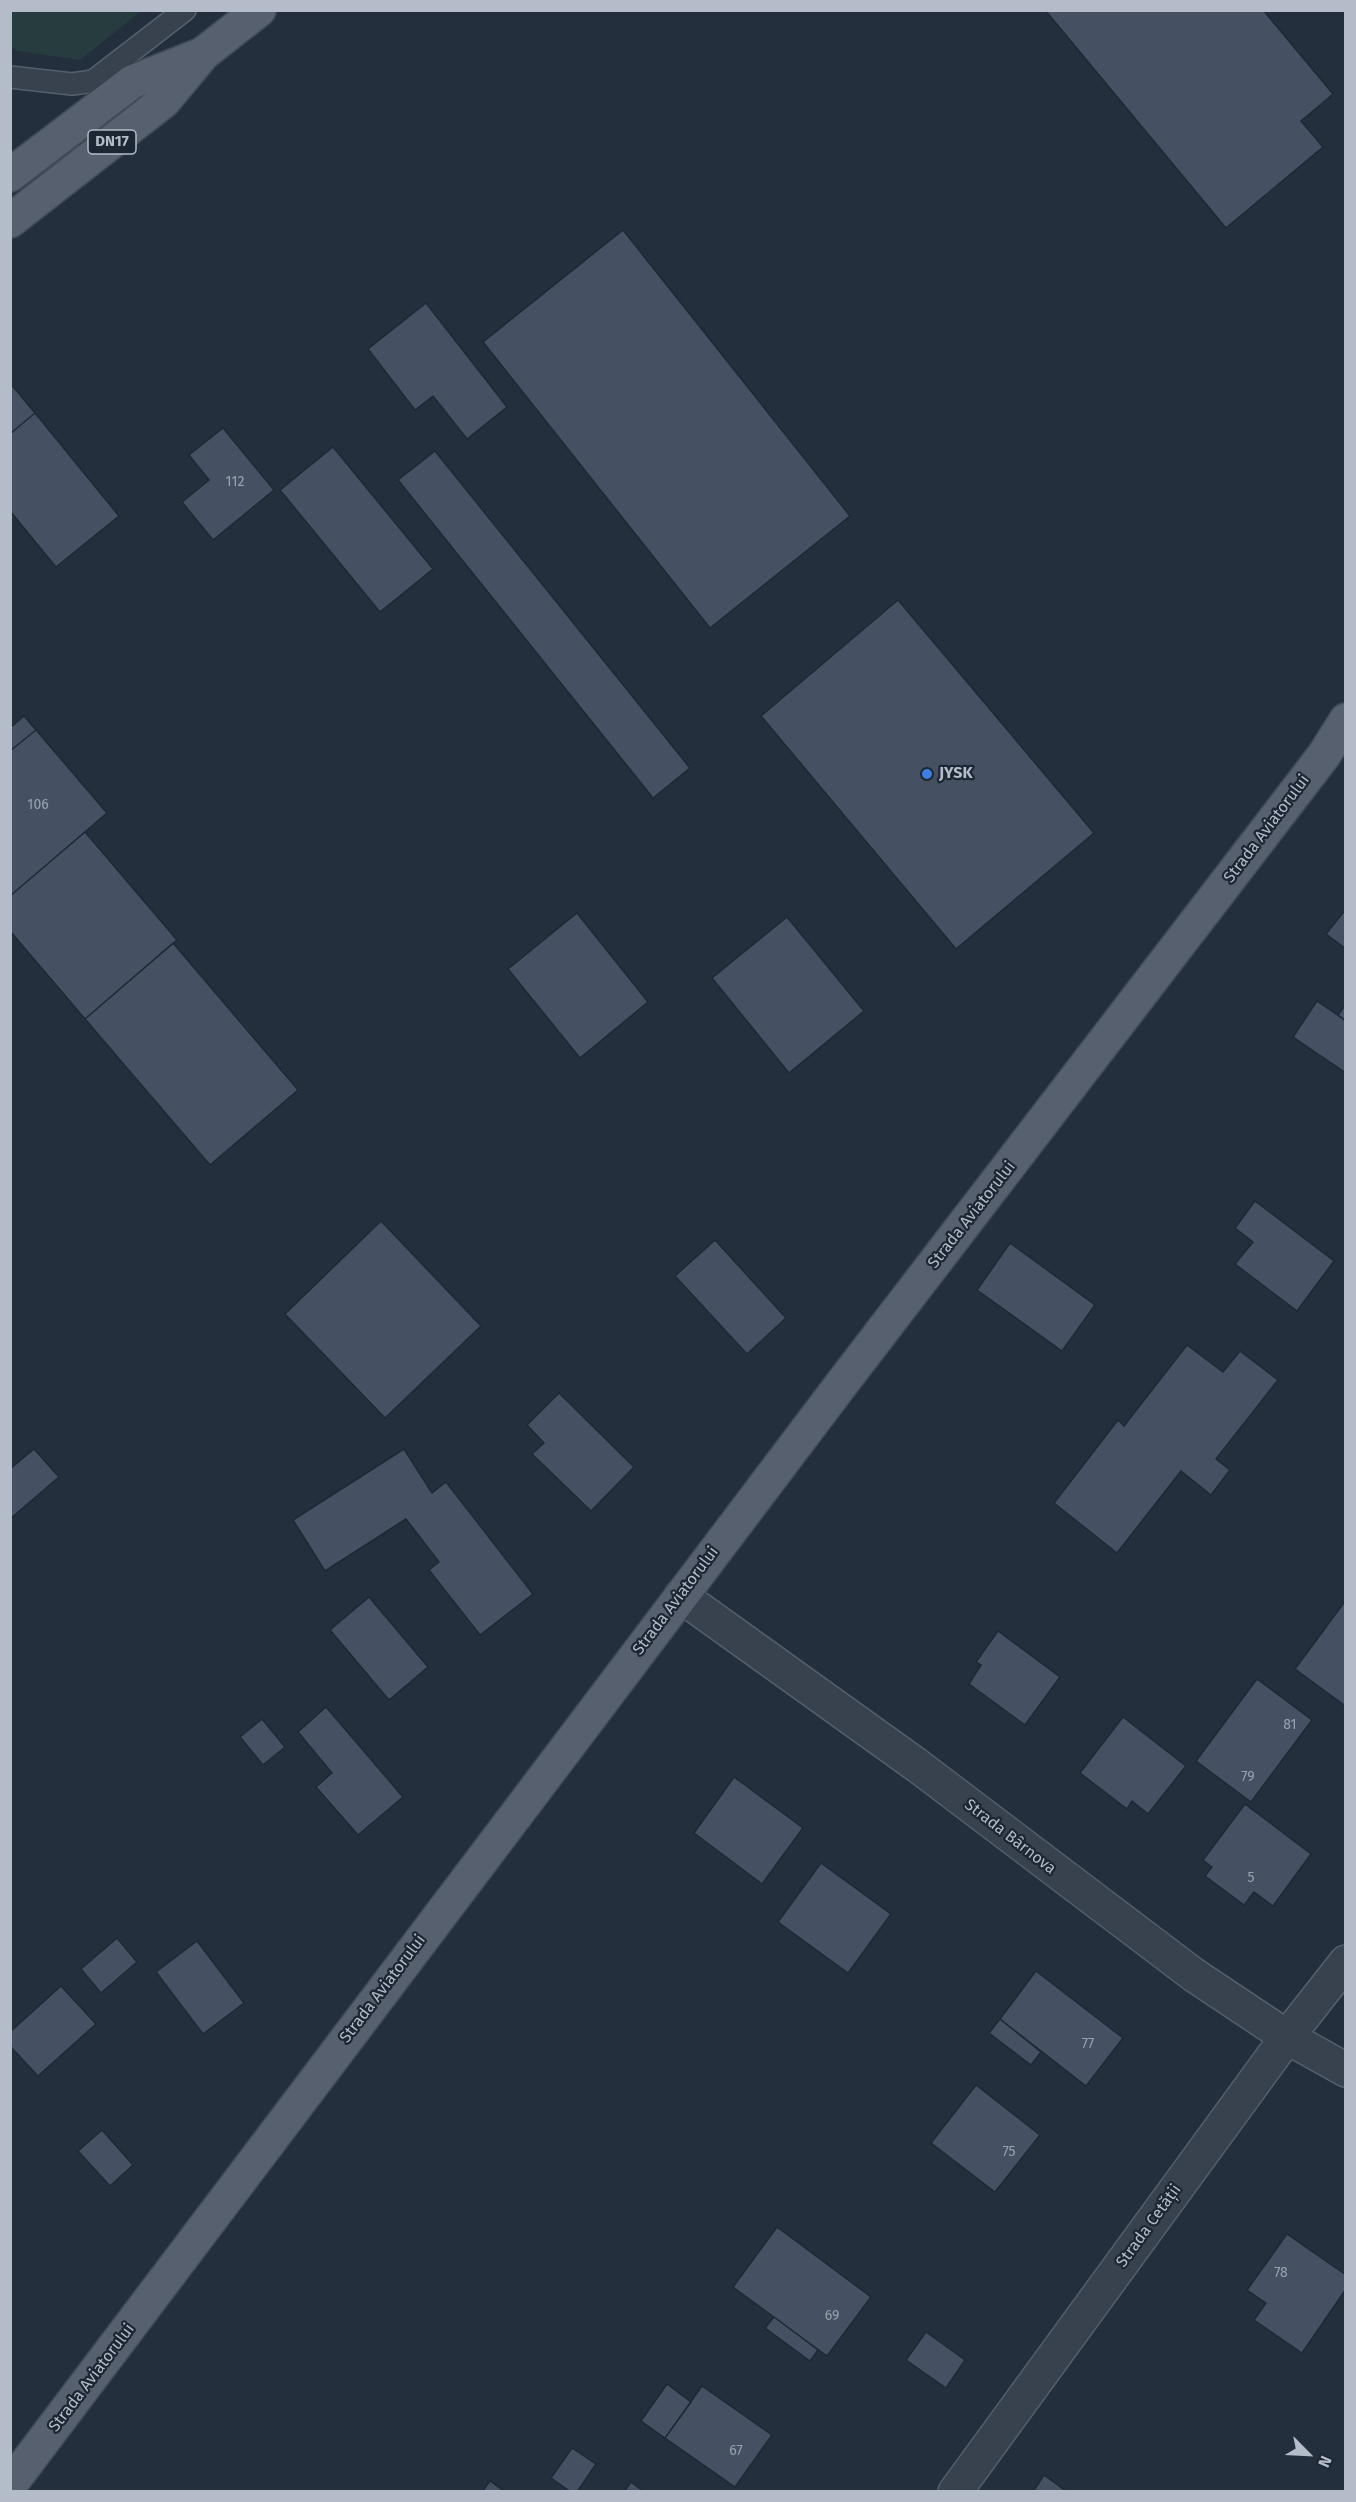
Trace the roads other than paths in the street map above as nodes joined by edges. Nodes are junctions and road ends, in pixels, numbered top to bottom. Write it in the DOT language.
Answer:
graph roads {
  1 [pos="186,10"];
  2 [pos="260,10"];
  3 [pos="204,53"];
  4 [pos="10,77"];
  5 [pos="10,175"];
  6 [pos="10,221"];
  7 [pos="1346,720"];
  8 [pos="681,1596"];
  9 [pos="1346,1962"];
  10 [pos="1287,2037"];
  11 [pos="1346,2070"];
  12 [pos="10,2485"];
  13 [pos="955,2492"];
  1 -- 4 [label="lane"];
  2 -- 3 [label="main road, DN17"];
  3 -- 5 [label="main road, DN17"];
  3 -- 6 [label="main road, DN17"];
  7 -- 8 [label="main road, Strada Aviatorului"];
  8 -- 10 [label="street, Strada Bârnova"];
  8 -- 12 [label="main road, Strada Aviatorului"];
  9 -- 10 [label="street, Strada Cetății"];
  10 -- 11 [label="street, Strada Bârnova"];
  10 -- 13 [label="street, Strada Cetății"];
}
